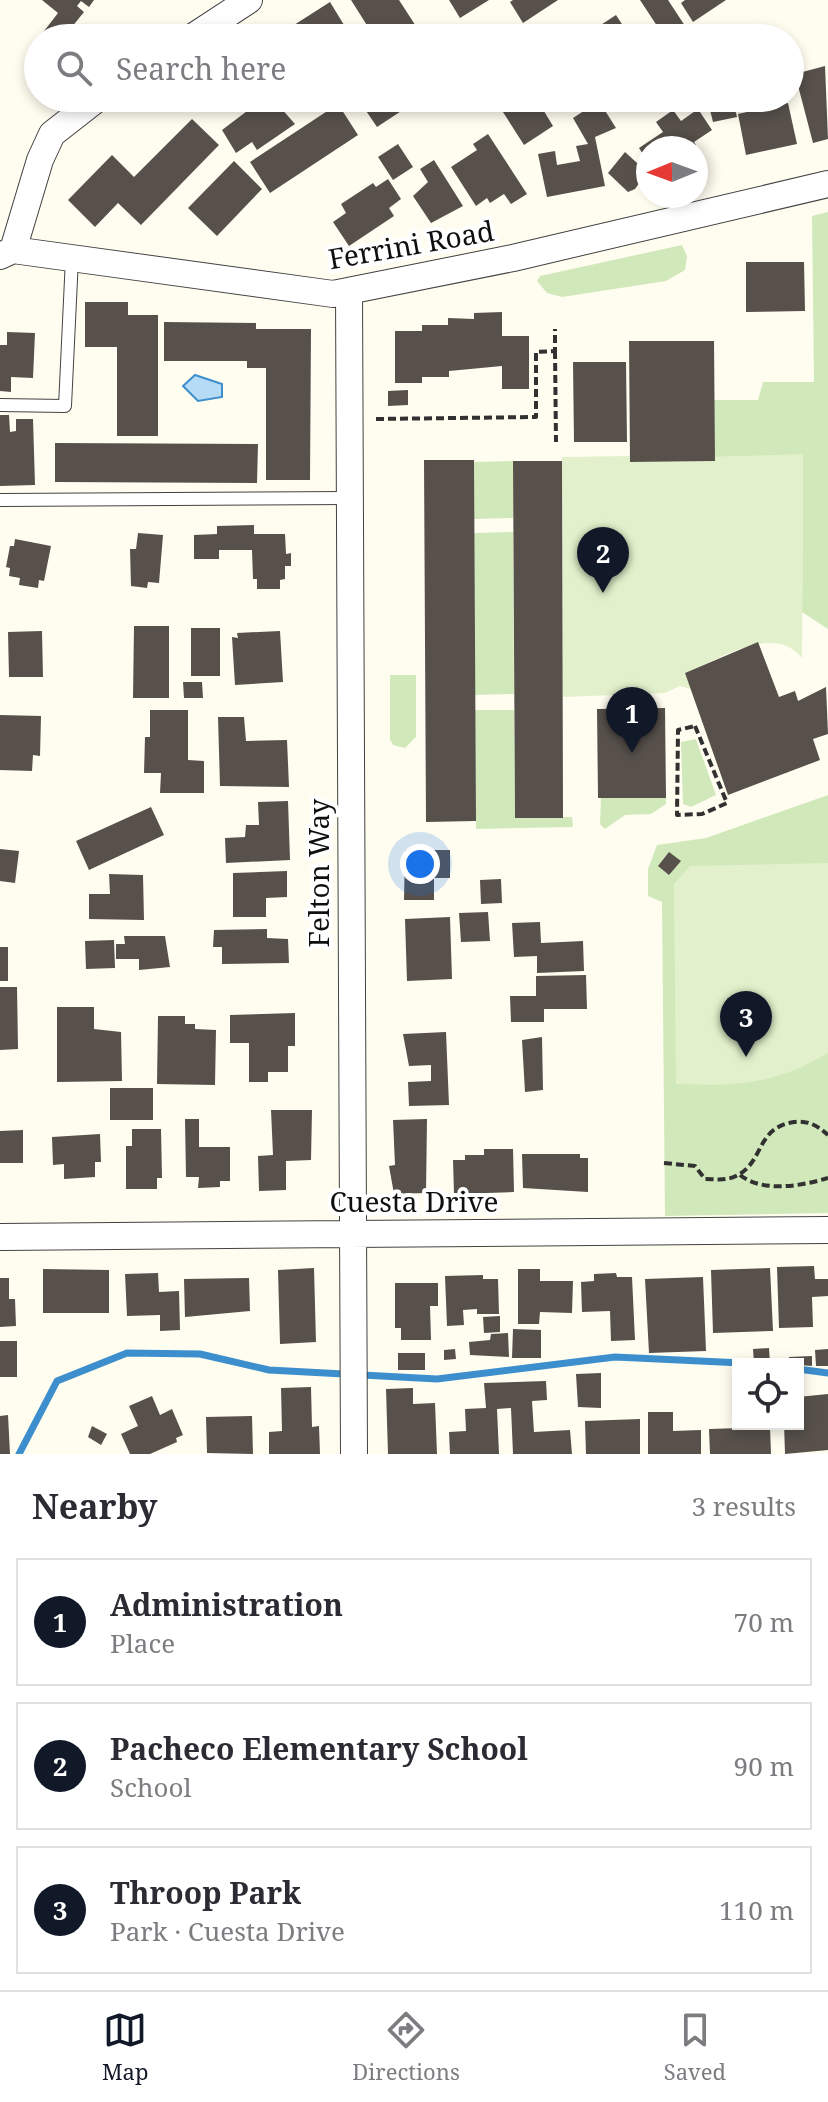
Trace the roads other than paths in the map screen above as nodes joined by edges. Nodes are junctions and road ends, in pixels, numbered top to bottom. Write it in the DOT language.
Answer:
graph roads {
  1 [pos="249,0"];
  2 [pos="212,24"];
  3 [pos="80,112"];
  4 [pos="828,184"];
  5 [pos="7,253"];
  6 [pos="72,258"];
  7 [pos="349,291"];
  8 [pos="0,405"];
  9 [pos="349,498"];
  10 [pos="0,500"];
  11 [pos="828,1230"];
  12 [pos="351,1233"];
  13 [pos="0,1237"];
  14 [pos="354,1454"];
  1 -- 2 [label="street"];
  3 -- 5 [label="street"];
  4 -- 7 [label="street, Ferrini Road"];
  5 -- 6 [label="street, Ferrini Road"];
  6 -- 7 [label="street, Ferrini Road"];
  6 -- 8 [label="lane"];
  7 -- 9 [label="street, Felton Way"];
  9 -- 10 [label="lane"];
  9 -- 12 [label="street, Felton Way"];
  11 -- 12 [label="street, Cuesta Drive"];
  12 -- 13 [label="street, Cuesta Drive"];
  12 -- 14 [label="street, Felton Way"];
}
